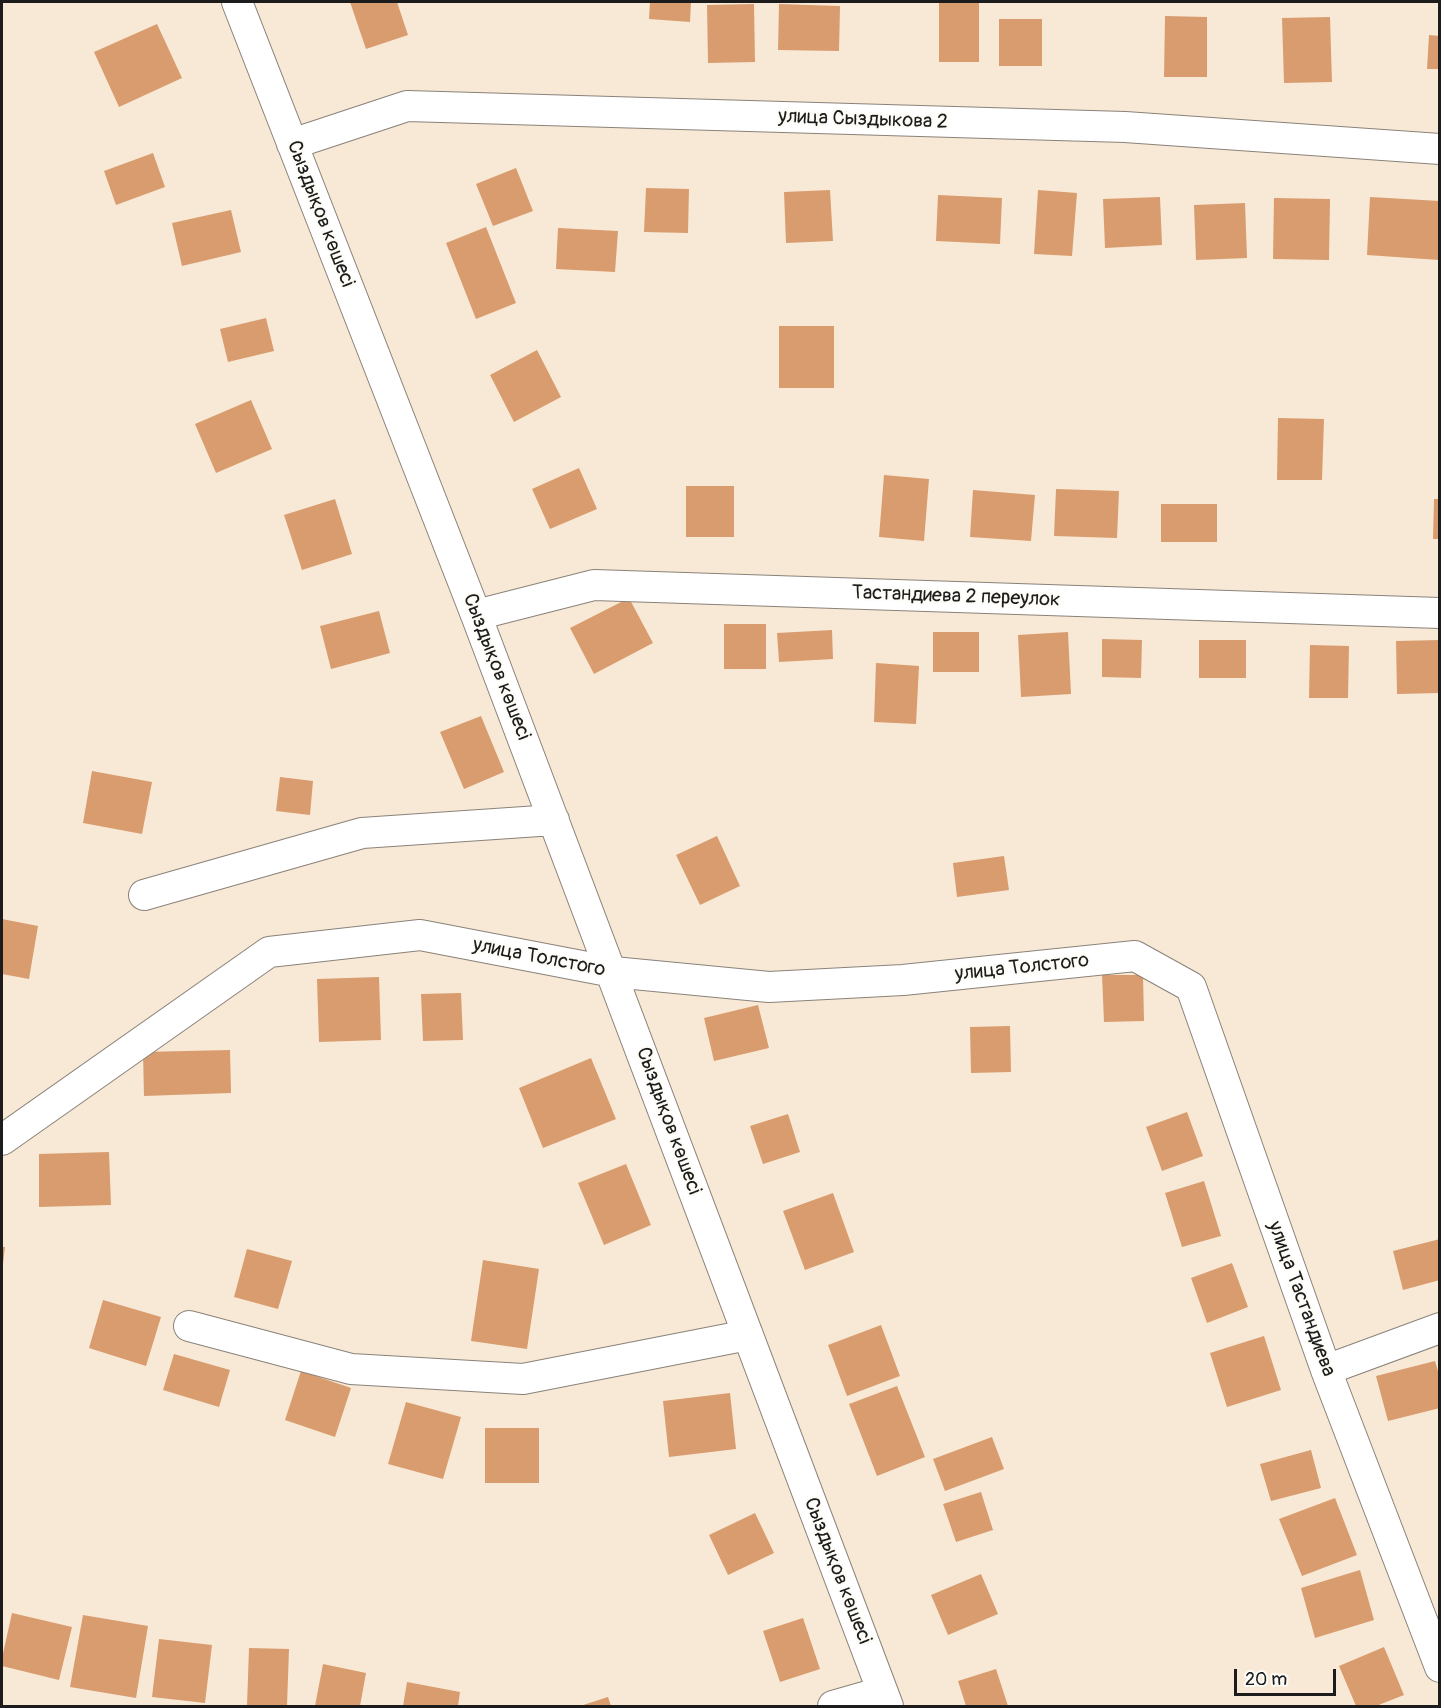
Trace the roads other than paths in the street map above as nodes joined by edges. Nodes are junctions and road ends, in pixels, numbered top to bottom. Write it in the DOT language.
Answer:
graph roads {
  1 [pos="237,2"];
  2 [pos="292,144"];
  3 [pos="1440,149"];
  4 [pos="1440,613"];
  5 [pos="476,615"];
  6 [pos="554,820"];
  7 [pos="144,896"];
  8 [pos="1135,956"];
  9 [pos="612,972"];
  10 [pos="2,1140"];
  11 [pos="189,1326"];
  12 [pos="1440,1328"];
  13 [pos="748,1335"];
  14 [pos="1326,1370"];
  15 [pos="1440,1667"];
  16 [pos="885,1699"];
  17 [pos="833,1707"];
  1 -- 2 [label="street, Сыздықов көшесі"];
  2 -- 3 [label="street, улица Сыздыкова 2"];
  2 -- 5 [label="street, Сыздықов көшесі"];
  4 -- 5 [label="street, Тастандиева 2 переулок"];
  5 -- 6 [label="street, Сыздықов көшесі"];
  6 -- 7 [label="street"];
  6 -- 9 [label="street, Сыздықов көшесі"];
  8 -- 9 [label="street, улица Толстого"];
  8 -- 14 [label="street, улица Тастандиева"];
  9 -- 10 [label="street, улица Толстого"];
  9 -- 13 [label="street, Сыздықов көшесі"];
  11 -- 13 [label="street"];
  12 -- 14 [label="street"];
  13 -- 16 [label="street, Сыздықов көшесі"];
  14 -- 15 [label="street, улица Тастандиева"];
  16 -- 17 [label="street"];
}
